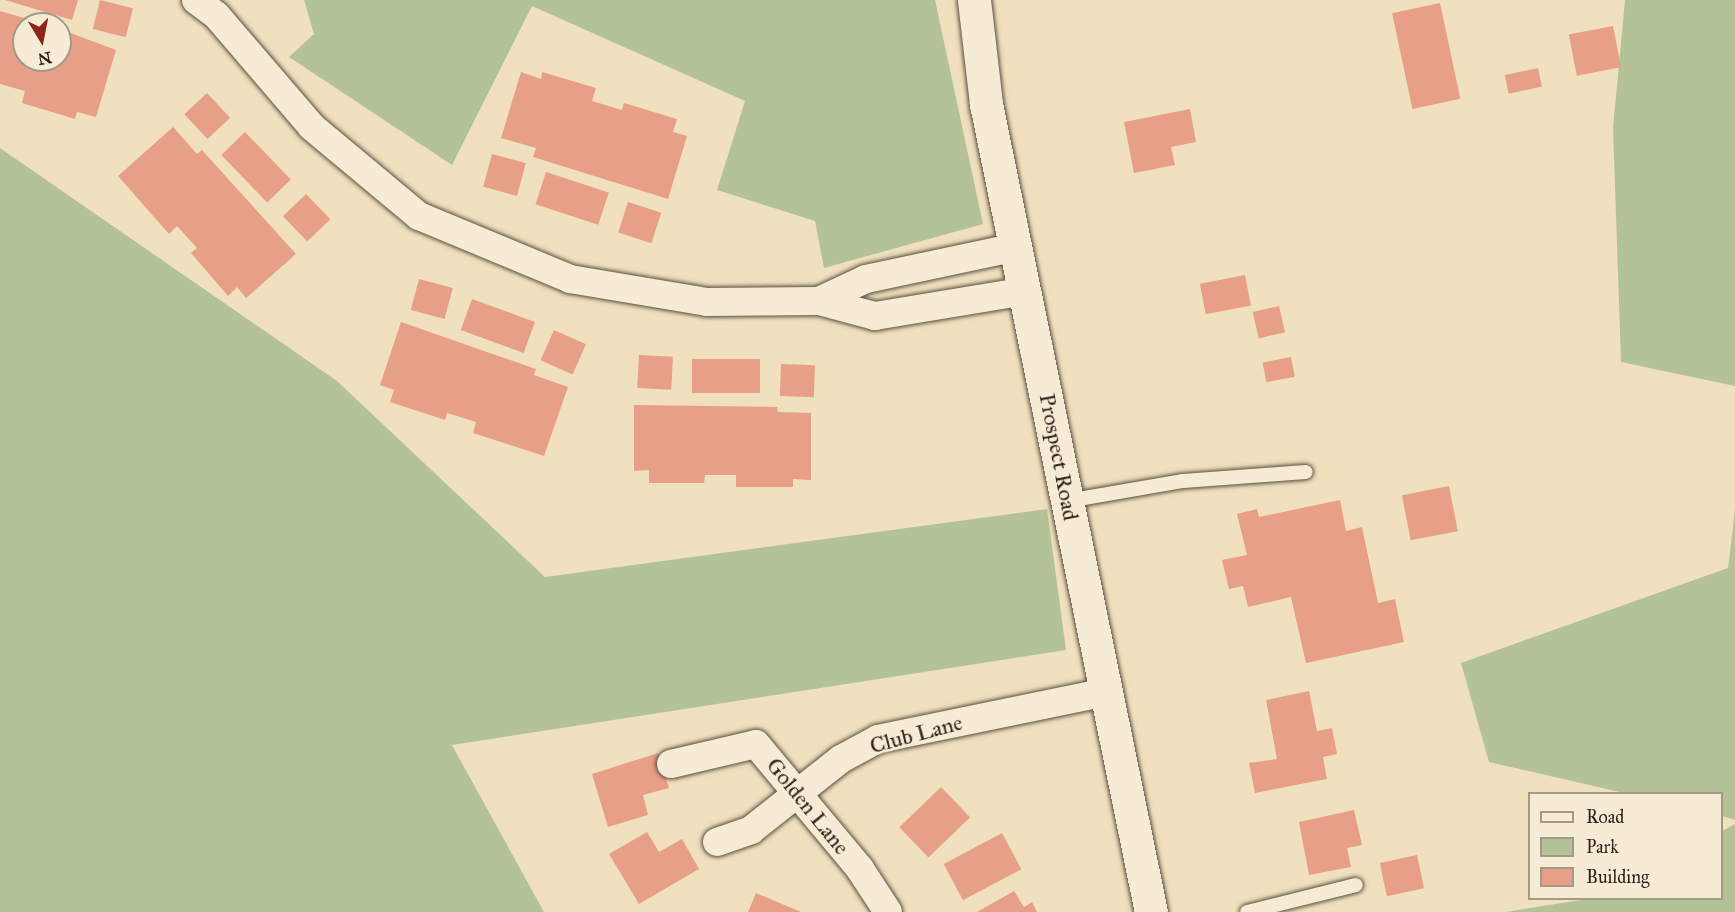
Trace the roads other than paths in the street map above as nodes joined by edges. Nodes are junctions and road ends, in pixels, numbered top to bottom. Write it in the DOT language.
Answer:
graph roads {
  1 [pos="196,0"];
  2 [pos="974,0"];
  3 [pos="1016,247"];
  4 [pos="1026,291"];
  5 [pos="819,301"];
  6 [pos="1306,472"];
  7 [pos="1067,501"];
  8 [pos="1106,692"];
  9 [pos="671,764"];
  10 [pos="798,792"];
  11 [pos="717,842"];
  12 [pos="1356,885"];
  13 [pos="888,912"];
  14 [pos="1151,912"];
  15 [pos="1247,912"];
  1 -- 5 [label="street"];
  2 -- 3 [label="main road, Prospect Road"];
  3 -- 4 [label="main road, Prospect Road"];
  3 -- 5 [label="street"];
  4 -- 5 [label="street"];
  4 -- 7 [label="main road, Prospect Road"];
  6 -- 7 [label="lane"];
  7 -- 8 [label="main road, Prospect Road"];
  8 -- 10 [label="street, Club Lane"];
  8 -- 14 [label="main road, Prospect Road"];
  9 -- 10 [label="street, Golden Lane"];
  10 -- 11 [label="street, Club Lane"];
  10 -- 13 [label="street, Golden Lane"];
  12 -- 15 [label="lane"];
}
